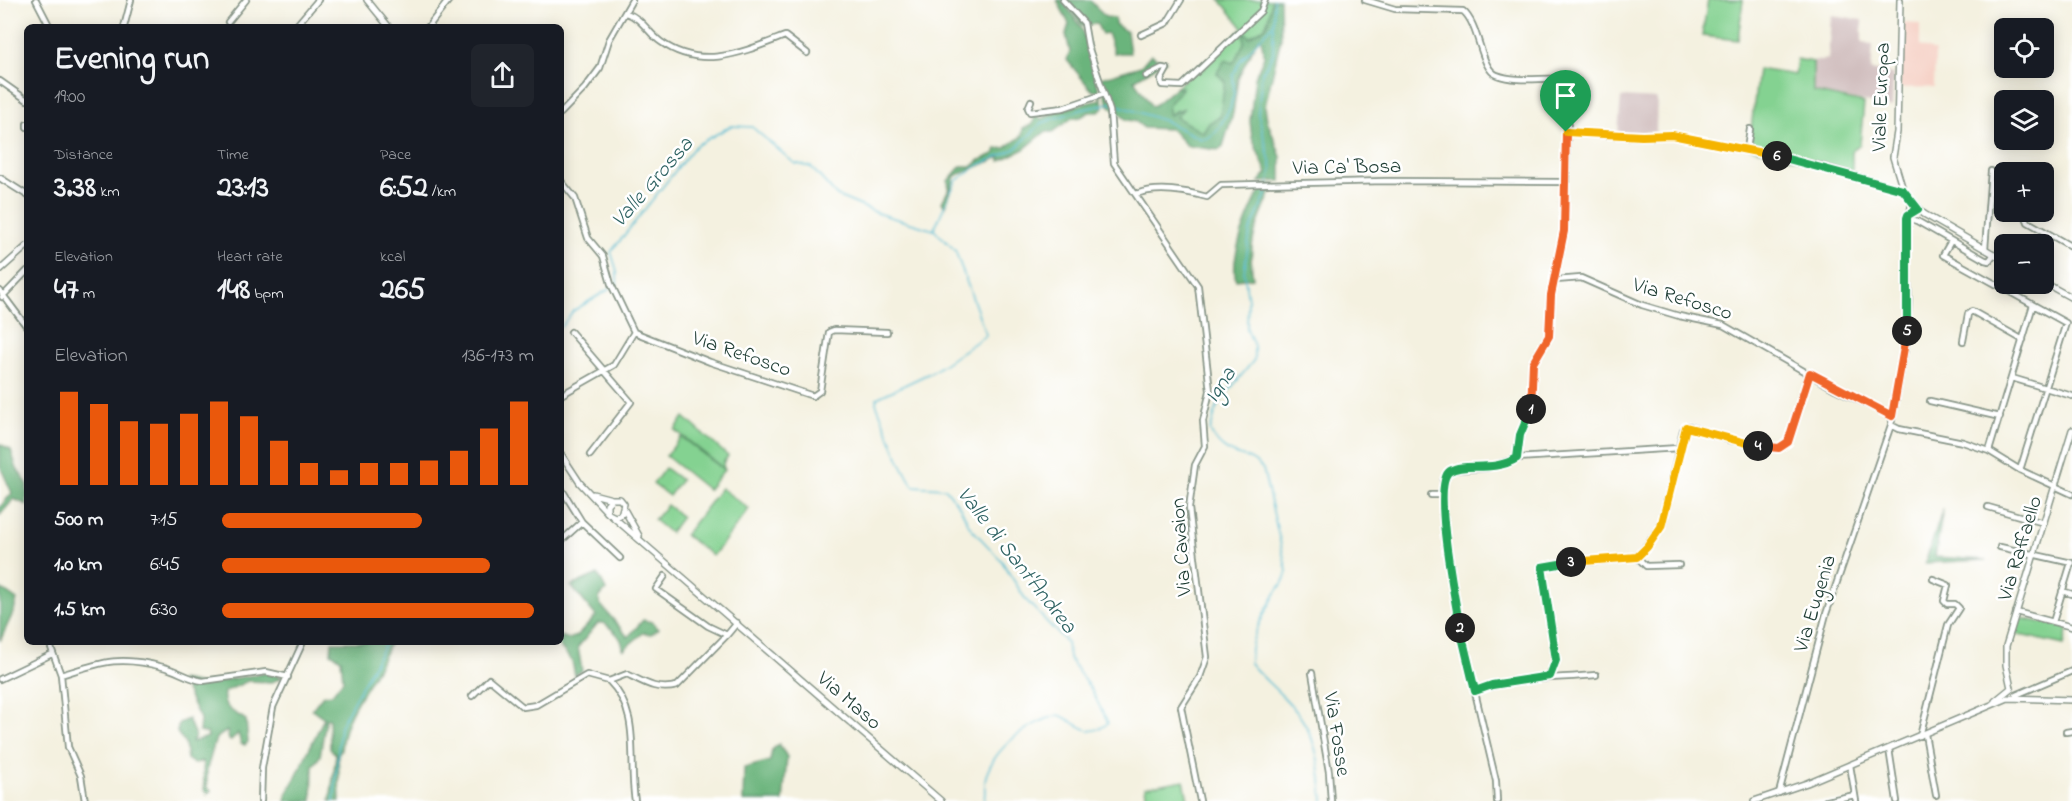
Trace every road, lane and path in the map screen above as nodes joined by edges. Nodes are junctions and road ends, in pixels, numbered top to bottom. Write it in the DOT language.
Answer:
graph roads {
  1 [pos="36,0"];
  2 [pos="131,0"];
  3 [pos="246,0"];
  4 [pos="318,0"];
  5 [pos="367,0"];
  6 [pos="449,0"];
  7 [pos="632,0"];
  8 [pos="1063,0"];
  9 [pos="1181,0"];
  10 [pos="1265,0"];
  11 [pos="1365,0"];
  12 [pos="1900,0"];
  13 [pos="626,13"];
  14 [pos="228,22"];
  15 [pos="48,24"];
  16 [pos="125,24"];
  17 [pos="298,24"];
  18 [pos="387,24"];
  19 [pos="430,24"];
  20 [pos="1141,35"];
  21 [pos="807,53"];
  22 [pos="1146,76"];
  23 [pos="0,81"];
  24 [pos="1104,94"];
  25 [pos="24,98"];
  26 [pos="1031,101"];
  27 [pos="564,110"];
  28 [pos="1750,129"];
  29 [pos="1566,132"];
  30 [pos="1747,149"];
  31 [pos="1991,171"];
  32 [pos="0,178"];
  33 [pos="1564,182"];
  34 [pos="564,185"];
  35 [pos="1903,190"];
  36 [pos="24,193"];
  37 [pos="1136,194"];
  38 [pos="1912,202"];
  39 [pos="1918,209"];
  40 [pos="1907,216"];
  41 [pos="2028,222"];
  42 [pos="1951,241"];
  43 [pos="2072,247"];
  44 [pos="24,249"];
  45 [pos="1985,249"];
  46 [pos="1994,254"];
  47 [pos="0,270"];
  48 [pos="24,275"];
  49 [pos="1556,280"];
  50 [pos="1994,280"];
  51 [pos="2054,288"];
  52 [pos="1,294"];
  53 [pos="2017,294"];
  54 [pos="2071,296"];
  55 [pos="2033,305"];
  56 [pos="24,322"];
  57 [pos="571,332"];
  58 [pos="634,332"];
  59 [pos="887,332"];
  60 [pos="2023,340"];
  61 [pos="1963,341"];
  62 [pos="604,372"];
  63 [pos="1810,373"];
  64 [pos="2012,378"];
  65 [pos="2047,387"];
  66 [pos="564,393"];
  67 [pos="2072,396"];
  68 [pos="1930,401"];
  69 [pos="1892,416"];
  70 [pos="2000,417"];
  71 [pos="1891,425"];
  72 [pos="2071,433"];
  73 [pos="1679,448"];
  74 [pos="1989,451"];
  75 [pos="590,455"];
  76 [pos="1517,458"];
  77 [pos="564,459"];
  78 [pos="2020,470"];
  79 [pos="2055,486"];
  80 [pos="564,493"];
  81 [pos="591,494"];
  82 [pos="2072,494"];
  83 [pos="1431,495"];
  84 [pos="1442,495"];
  85 [pos="612,499"];
  86 [pos="1988,507"];
  87 [pos="625,510"];
  88 [pos="610,514"];
  89 [pos="582,522"];
  90 [pos="2044,523"];
  91 [pos="564,538"];
  92 [pos="646,544"];
  93 [pos="2000,547"];
  94 [pos="2034,554"];
  95 [pos="1637,557"];
  96 [pos="620,558"];
  97 [pos="2071,563"];
  98 [pos="1678,565"];
  99 [pos="665,576"];
  100 [pos="1933,579"];
  101 [pos="2062,591"];
  102 [pos="2072,594"];
  103 [pos="2016,612"];
  104 [pos="2053,622"];
  105 [pos="737,623"];
  106 [pos="2072,627"];
  107 [pos="727,635"];
  108 [pos="50,645"];
  109 [pos="302,645"];
  110 [pos="52,654"];
  111 [pos="2072,671"];
  112 [pos="1312,673"];
  113 [pos="61,675"];
  114 [pos="1596,675"];
  115 [pos="288,676"];
  116 [pos="1550,676"];
  117 [pos="0,679"];
  118 [pos="609,681"];
  119 [pos="1475,691"];
  120 [pos="2011,693"];
  121 [pos="472,696"];
  122 [pos="2072,700"];
  123 [pos="1923,735"];
  124 [pos="1889,749"];
  125 [pos="1850,765"];
  126 [pos="1779,793"];
  127 [pos="1936,795"];
  128 [pos="1856,798"];
  129 [pos="85,801"];
  130 [pos="261,801"];
  131 [pos="635,801"];
  132 [pos="941,801"];
  133 [pos="1200,801"];
  134 [pos="1331,801"];
  135 [pos="1497,801"];
  136 [pos="1754,801"];
  137 [pos="1826,801"];
  138 [pos="1897,801"];
  1 -- 15 [label="street"];
  2 -- 16 [label="street"];
  3 -- 14 [label="street"];
  4 -- 17 [label="street"];
  5 -- 18 [label="main road"];
  6 -- 19 [label="street"];
  7 -- 13 [label="street"];
  8 -- 24 [label="street"];
  9 -- 20 [label="street"];
  10 -- 22 [label="street"];
  11 -- 29 [label="street"];
  12 -- 35 [label="main road, Viale Europa"];
  13 -- 21 [label="street"];
  13 -- 27 [label="street"];
  23 -- 25 [label="street"];
  24 -- 26 [label="street"];
  24 -- 37 [label="street"];
  28 -- 30 [label="street"];
  29 -- 30 [label="street"];
  29 -- 33 [label="street"];
  30 -- 35 [label="street"];
  31 -- 45 [label="street"];
  32 -- 36 [label="main road"];
  33 -- 37 [label="street, Via Ca' Bosa"];
  33 -- 49 [label="street"];
  34 -- 58 [label="street"];
  35 -- 38 [label="main road, Viale Europa"];
  37 -- 133 [label="street, Via Cavaion"];
  38 -- 39 [label="main road, Viale Europa"];
  38 -- 40 [label="street, Via Eugenia"];
  39 -- 40 [label="street"];
  39 -- 45 [label="main road, Viale Europa"];
  40 -- 42 [label="street, Viale Europa"];
  40 -- 69 [label="street, Via Eugenia"];
  41 -- 43 [label="street"];
  42 -- 46 [label="street, Viale Europa"];
  42 -- 50 [label="street"];
  44 -- 47 [label="main road"];
  45 -- 46 [label="main road, Viale Europa"];
  48 -- 52 [label="street"];
  49 -- 63 [label="street, Via Refosco"];
  49 -- 76 [label="street"];
  51 -- 54 [label="main road"];
  52 -- 56 [label="street"];
  53 -- 55 [label="street"];
  55 -- 60 [label="street"];
  55 -- 65 [label="street"];
  57 -- 62 [label="street"];
  58 -- 59 [label="street, Via Refosco"];
  58 -- 62 [label="street"];
  60 -- 61 [label="street"];
  60 -- 64 [label="street"];
  62 -- 66 [label="street"];
  62 -- 75 [label="street"];
  63 -- 69 [label="street, Via Refosco"];
  63 -- 73 [label="street"];
  64 -- 65 [label="street"];
  64 -- 70 [label="street"];
  65 -- 67 [label="street"];
  65 -- 78 [label="street"];
  68 -- 70 [label="street"];
  69 -- 71 [label="street, Via Eugenia"];
  70 -- 74 [label="street"];
  71 -- 74 [label="street"];
  71 -- 126 [label="street, Via Eugenia"];
  72 -- 79 [label="main road, Via Raffaello"];
  73 -- 76 [label="street"];
  73 -- 95 [label="street"];
  74 -- 78 [label="street"];
  76 -- 84 [label="street"];
  77 -- 81 [label="main road"];
  78 -- 79 [label="street"];
  79 -- 82 [label="street"];
  79 -- 90 [label="main road, Via Raffaello"];
  80 -- 89 [label="street"];
  81 -- 85 [label="main road"];
  81 -- 88 [label="main road"];
  83 -- 84 [label="street"];
  84 -- 119 [label="street"];
  85 -- 87 [label="main road"];
  85 -- 88 [label="main road"];
  86 -- 90 [label="street"];
  87 -- 88 [label="main road"];
  87 -- 92 [label="main road"];
  88 -- 92 [label="main road"];
  89 -- 91 [label="street"];
  89 -- 96 [label="street"];
  90 -- 94 [label="main road, Via Raffaello"];
  92 -- 105 [label="main road, Via Maso"];
  93 -- 94 [label="street"];
  94 -- 97 [label="street"];
  94 -- 103 [label="main road, Via Raffaello"];
  95 -- 98 [label="street"];
  95 -- 116 [label="street"];
  97 -- 101 [label="street"];
  99 -- 107 [label="street"];
  100 -- 123 [label="street"];
  101 -- 102 [label="street"];
  101 -- 104 [label="street"];
  103 -- 104 [label="street"];
  103 -- 120 [label="main road, Via Raffaello"];
  104 -- 106 [label="street"];
  105 -- 107 [label="street"];
  105 -- 132 [label="main road, Via Maso"];
  107 -- 118 [label="street"];
  108 -- 110 [label="street"];
  109 -- 115 [label="street"];
  110 -- 113 [label="street"];
  110 -- 117 [label="street"];
  111 -- 120 [label="street"];
  112 -- 134 [label="street, Via Fosse"];
  113 -- 115 [label="street"];
  113 -- 129 [label="street"];
  114 -- 116 [label="street"];
  115 -- 130 [label="street"];
  116 -- 119 [label="street"];
  118 -- 121 [label="street"];
  118 -- 131 [label="street"];
  119 -- 135 [label="street"];
  120 -- 122 [label="main road"];
  120 -- 123 [label="main road"];
  123 -- 124 [label="main road"];
  123 -- 127 [label="street"];
  124 -- 125 [label="main road"];
  124 -- 138 [label="street"];
  125 -- 126 [label="main road"];
  125 -- 128 [label="street"];
  126 -- 136 [label="main road"];
  128 -- 137 [label="street"];
}
